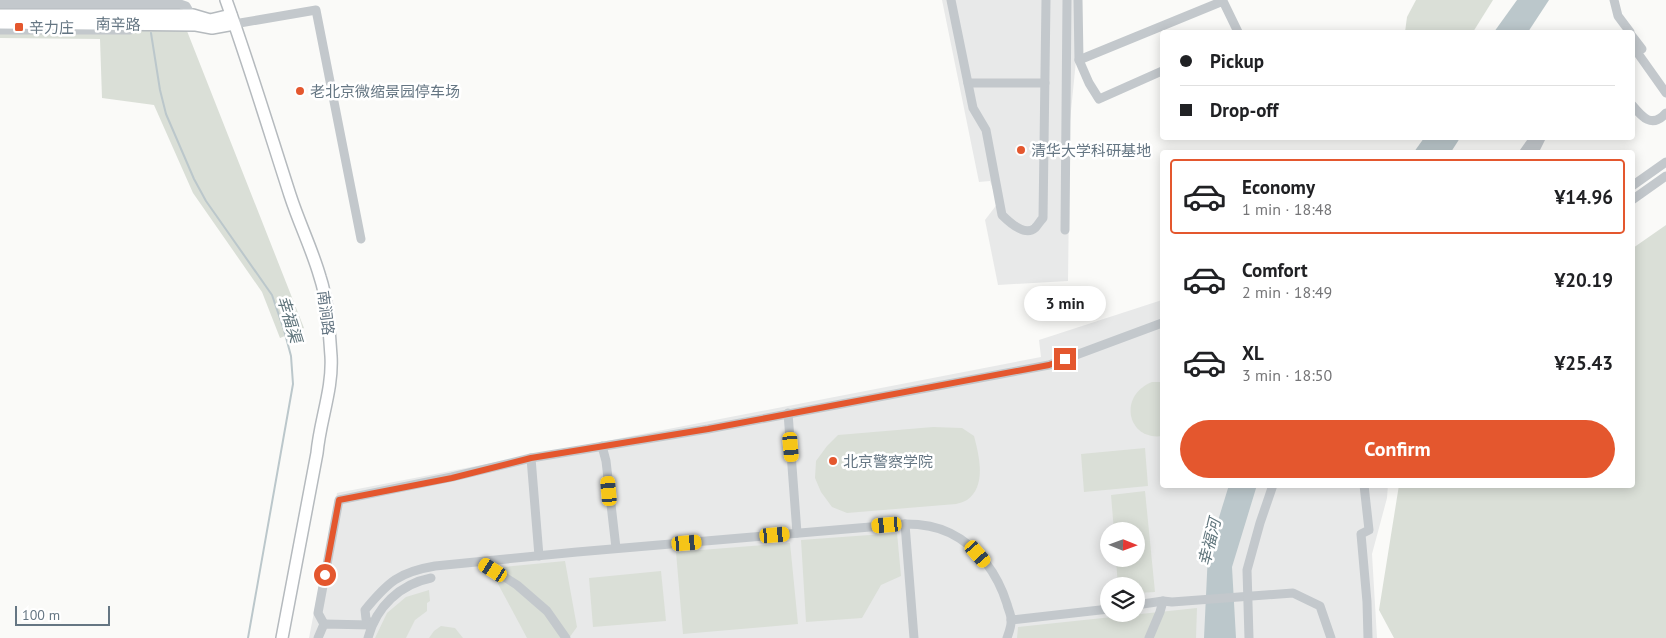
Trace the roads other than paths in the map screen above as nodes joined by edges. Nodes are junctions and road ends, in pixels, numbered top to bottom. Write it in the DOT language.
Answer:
graph roads {
  1 [pos="226,0"];
  2 [pos="951,0"];
  3 [pos="1046,0"];
  4 [pos="1067,0"];
  5 [pos="1078,0"];
  6 [pos="1609,0"];
  7 [pos="1614,0"];
  8 [pos="74,10"];
  9 [pos="4,14"];
  10 [pos="194,20"];
  11 [pos="233,20"];
  12 [pos="1237,30"];
  13 [pos="1622,30"];
  14 [pos="1628,30"];
  15 [pos="1635,40"];
  16 [pos="1635,49"];
  17 [pos="1079,60"];
  18 [pos="1160,72"];
  19 [pos="1666,82"];
  20 [pos="968,83"];
  21 [pos="1045,83"];
  22 [pos="1666,93"];
  23 [pos="1635,109"];
  24 [pos="1666,113"];
  25 [pos="1635,116"];
  26 [pos="1666,122"];
  27 [pos="1666,162"];
  28 [pos="1666,176"];
  29 [pos="1635,184"];
  30 [pos="1635,198"];
  31 [pos="1065,230"];
  32 [pos="362,239"];
  33 [pos="1160,324"];
  34 [pos="788,413"];
  35 [pos="602,446"];
  36 [pos="531,458"];
  37 [pos="1273,488"];
  38 [pos="1364,488"];
  39 [pos="905,524"];
  40 [pos="797,533"];
  41 [pos="616,548"];
  42 [pos="539,556"];
  43 [pos="481,562"];
  44 [pos="431,578"];
  45 [pos="1244,596"];
  46 [pos="1163,601"];
  47 [pos="1145,604"];
  48 [pos="1100,610"];
  49 [pos="1011,620"];
  50 [pos="324,624"];
  51 [pos="371,625"];
  52 [pos="282,638"];
  53 [pos="318,638"];
  54 [pos="368,638"];
  55 [pos="566,638"];
  56 [pos="914,638"];
  57 [pos="1007,638"];
  58 [pos="1149,638"];
  59 [pos="1249,638"];
  60 [pos="1331,638"];
  61 [pos="1368,638"];
  1 -- 11 [label="main road, 南涧路"];
  2 -- 20 [label="street"];
  3 -- 21 [label="street"];
  4 -- 31 [label="street"];
  5 -- 17 [label="street"];
  6 -- 13 [label="street"];
  7 -- 14 [label="street"];
  8 -- 9 [label="main road, 南辛路"];
  8 -- 9 [label="main road, 南辛路"];
  8 -- 10 [label="main road, 南辛路"];
  9 -- 10 [label="street"];
  10 -- 11 [label="main road, 南辛路"];
  11 -- 32 [label="street"];
  11 -- 52 [label="main road, 南涧路"];
  12 -- 17 [label="street"];
  15 -- 19 [label="street"];
  16 -- 22 [label="street"];
  17 -- 18 [label="street"];
  20 -- 21 [label="street"];
  20 -- 21 [label="street"];
  23 -- 24 [label="street"];
  25 -- 26 [label="street"];
  27 -- 29 [label="street"];
  28 -- 30 [label="street"];
  33 -- 34 [label="street"];
  34 -- 35 [label="street"];
  34 -- 40 [label="street"];
  35 -- 36 [label="street"];
  35 -- 41 [label="street"];
  36 -- 42 [label="street"];
  36 -- 50 [label="street"];
  37 -- 45 [label="street"];
  38 -- 61 [label="street"];
  39 -- 40 [label="street"];
  39 -- 49 [label="street"];
  39 -- 56 [label="street"];
  40 -- 41 [label="street"];
  41 -- 42 [label="street"];
  42 -- 43 [label="street"];
  43 -- 51 [label="street"];
  43 -- 55 [label="street"];
  44 -- 51 [label="street"];
  45 -- 46 [label="street"];
  45 -- 59 [label="street"];
  45 -- 60 [label="street"];
  46 -- 47 [label="street"];
  46 -- 58 [label="street"];
  48 -- 49 [label="street"];
  49 -- 57 [label="street"];
  50 -- 51 [label="street"];
  50 -- 53 [label="street"];
  51 -- 54 [label="street"];
}
